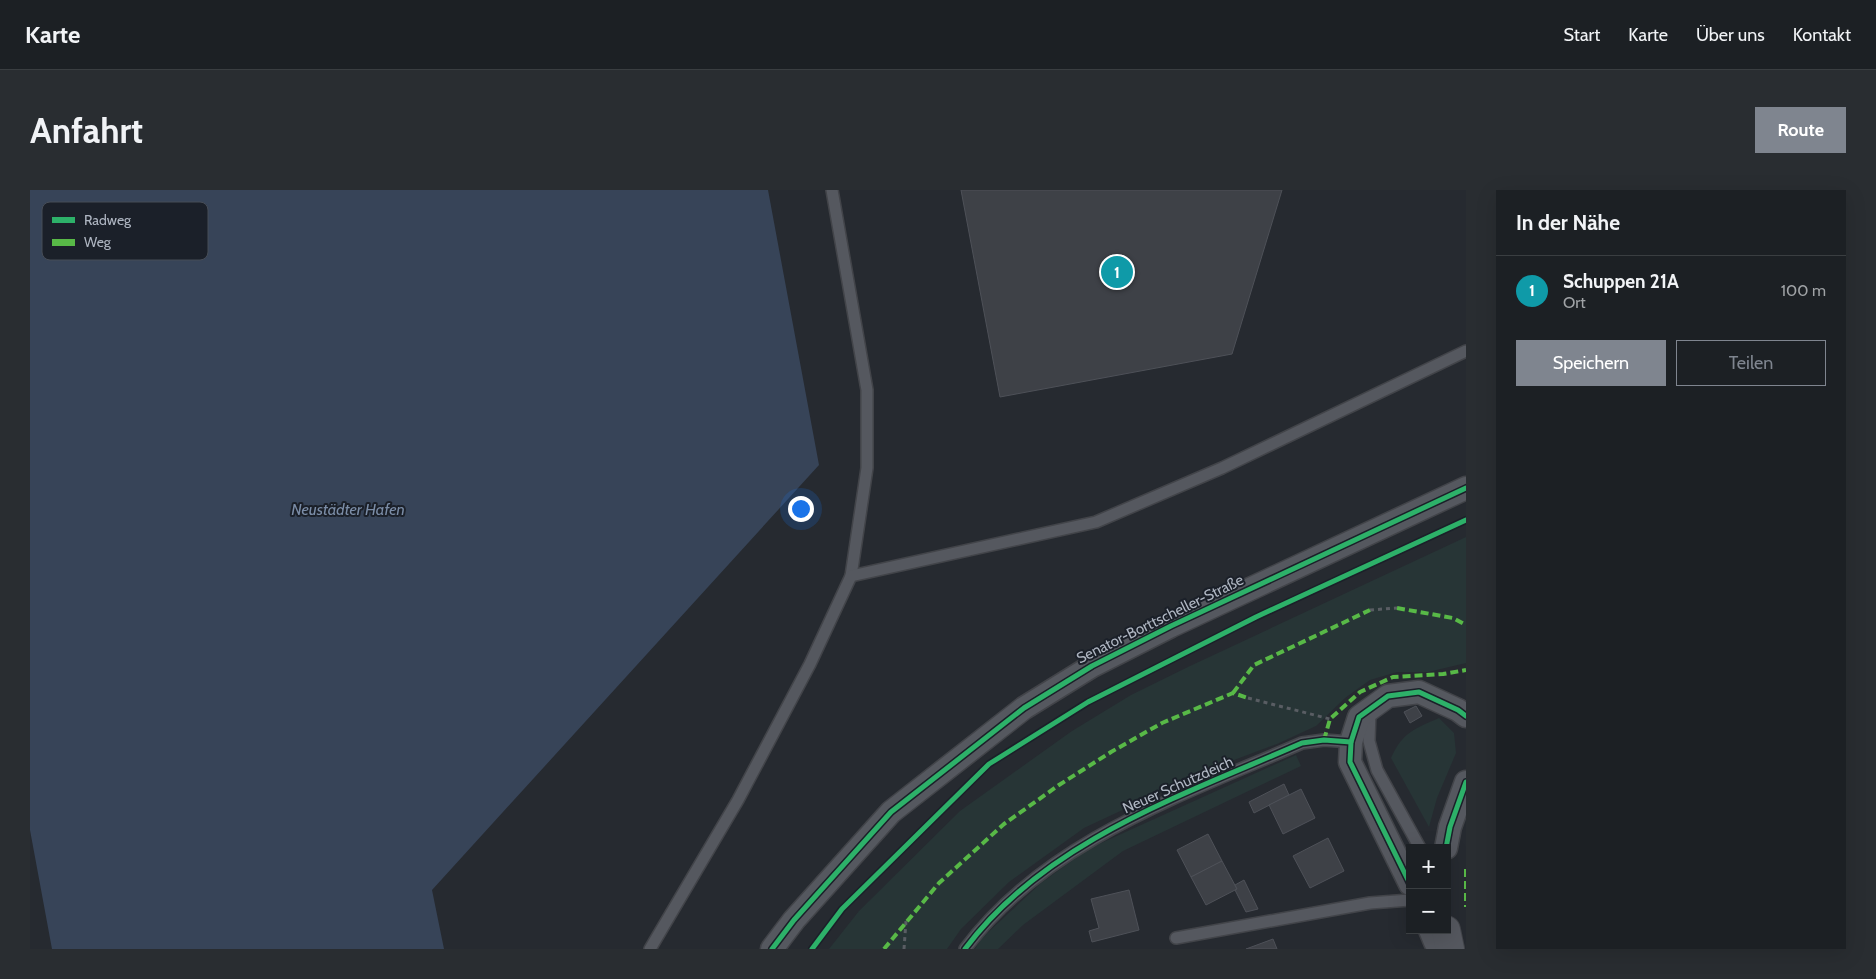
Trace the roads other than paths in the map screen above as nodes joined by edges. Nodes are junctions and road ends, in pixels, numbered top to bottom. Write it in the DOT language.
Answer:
graph roads {
  1 [pos="832,190"];
  2 [pos="1466,351"];
  3 [pos="1466,488"];
  4 [pos="851,576"];
  5 [pos="1370,709"];
  6 [pos="1466,716"];
  7 [pos="1351,742"];
  8 [pos="1466,782"];
  9 [pos="1418,844"];
  10 [pos="1447,844"];
  11 [pos="1406,876"];
  12 [pos="1406,900"];
  13 [pos="1432,934"];
  14 [pos="1447,934"];
  15 [pos="1176,938"];
  16 [pos="650,949"];
  17 [pos="772,949"];
  18 [pos="965,949"];
  19 [pos="1440,949"];
  20 [pos="1450,949"];
  1 -- 4 [label="lane"];
  2 -- 4 [label="lane"];
  3 -- 17 [label="street, Senator-Borttscheller-Straße"];
  4 -- 16 [label="lane"];
  5 -- 6 [label="street"];
  5 -- 7 [label="street"];
  5 -- 9 [label="lane"];
  7 -- 11 [label="street"];
  7 -- 18 [label="lane, Neuer Schutzdeich"];
  8 -- 10 [label="street"];
  12 -- 15 [label="lane"];
  13 -- 19 [label="street"];
  14 -- 20 [label="street"];
}
